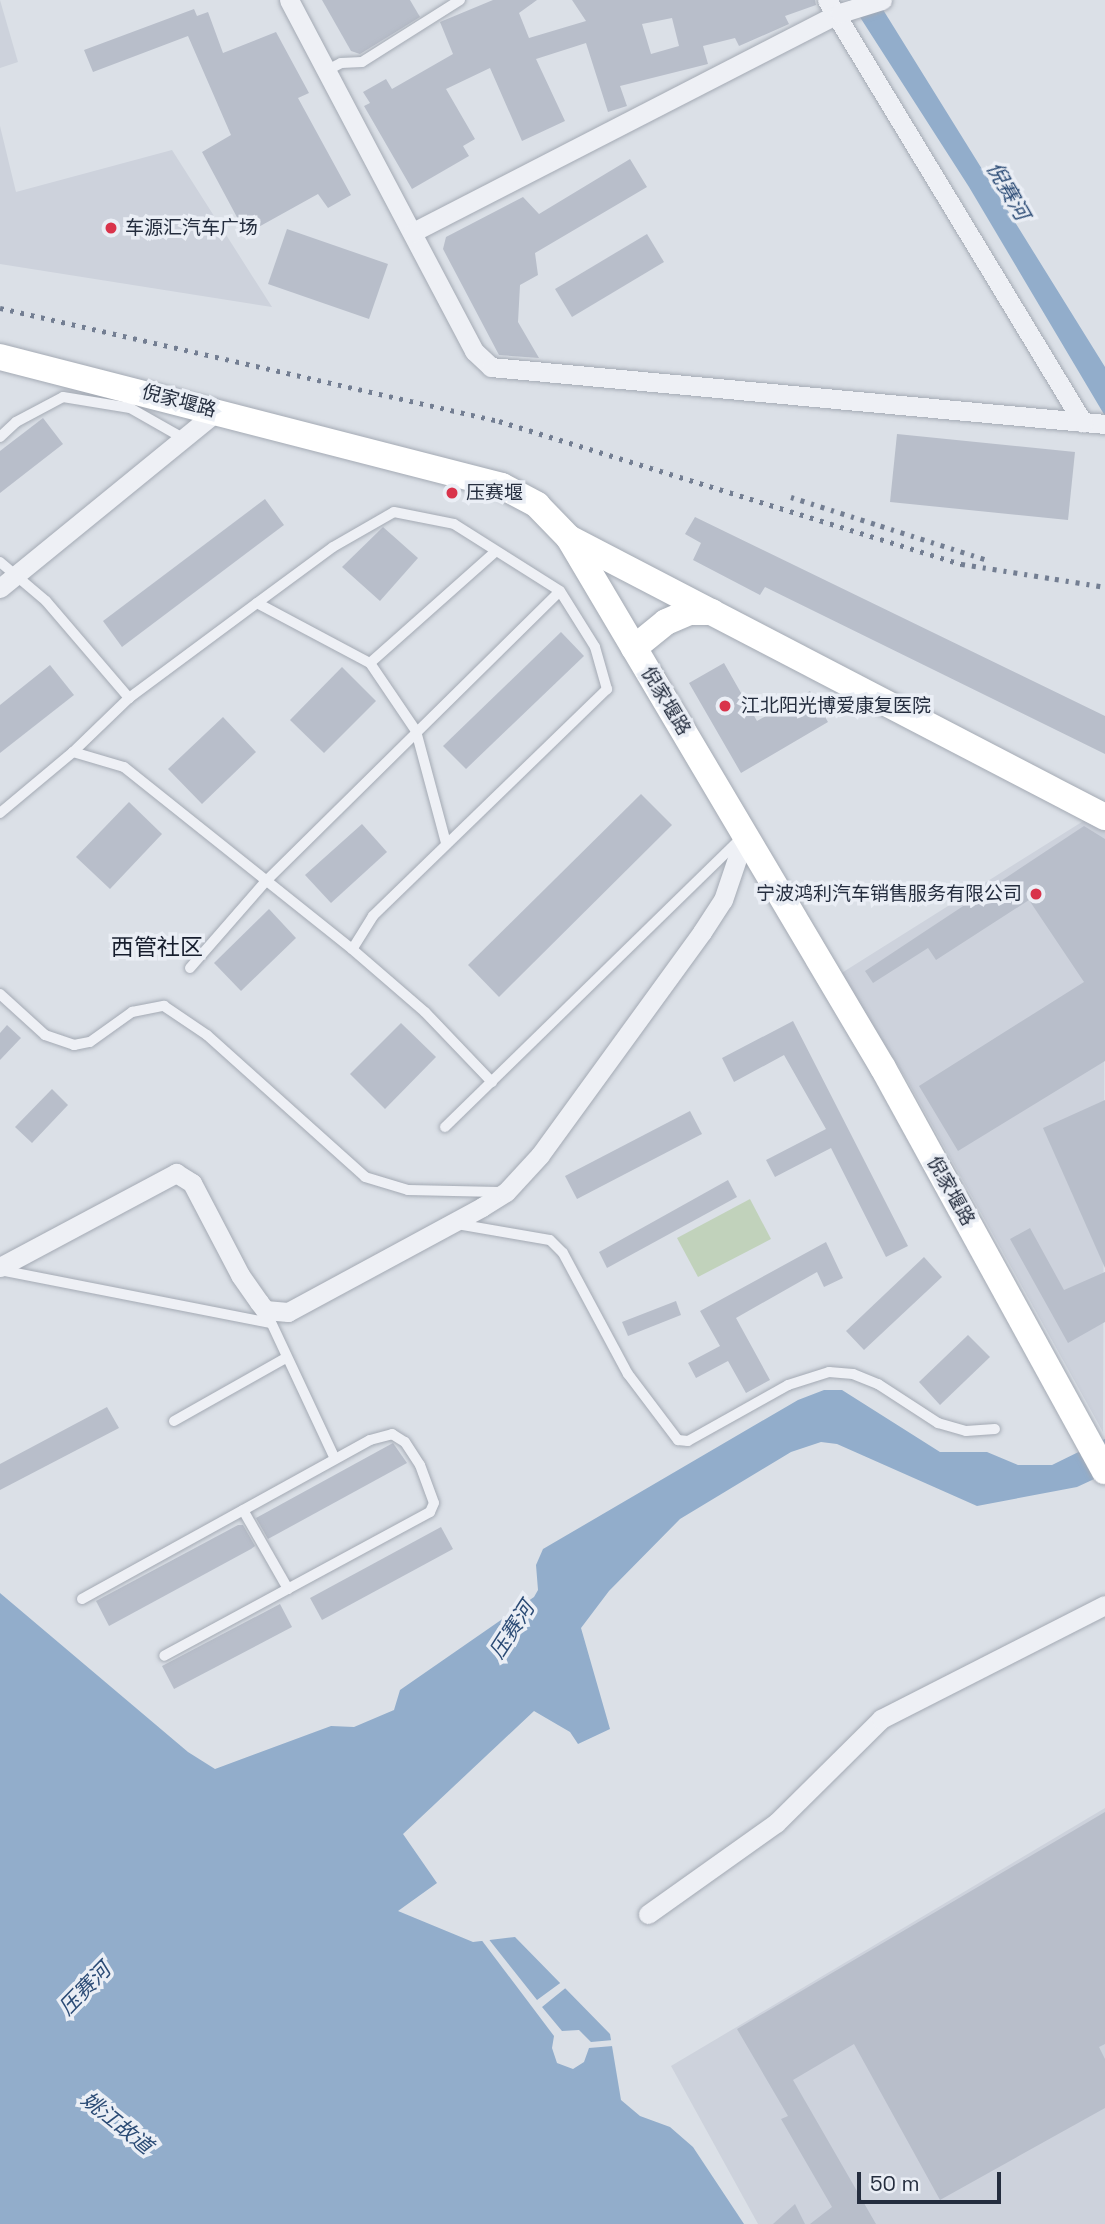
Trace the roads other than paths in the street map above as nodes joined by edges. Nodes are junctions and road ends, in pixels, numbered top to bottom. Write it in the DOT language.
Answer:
graph roads {
  1 [pos="289,0"];
  2 [pos="460,0"];
  3 [pos="882,0"];
  4 [pos="834,10"];
  5 [pos="326,71"];
  6 [pos="413,232"];
  7 [pos="0,356"];
  8 [pos="217,411"];
  9 [pos="1083,422"];
  10 [pos="1105,424"];
  11 [pos="0,437"];
  12 [pos="183,438"];
  13 [pos="569,538"];
  14 [pos="494,553"];
  15 [pos="0,562"];
  16 [pos="7,583"];
  17 [pos="560,591"];
  18 [pos="257,603"];
  19 [pos="712,612"];
  20 [pos="634,648"];
  21 [pos="370,663"];
  22 [pos="129,698"];
  23 [pos="416,731"];
  24 [pos="73,752"];
  25 [pos="0,813"];
  26 [pos="1105,817"];
  27 [pos="745,835"];
  28 [pos="446,843"];
  29 [pos="265,882"];
  30 [pos="352,949"];
  31 [pos="190,968"];
  32 [pos="0,994"];
  33 [pos="492,1082"];
  34 [pos="445,1127"];
  35 [pos="506,1192"];
  36 [pos="453,1223"];
  37 [pos="0,1268"];
  38 [pos="268,1316"];
  39 [pos="286,1358"];
  40 [pos="174,1421"];
  41 [pos="995,1429"];
  42 [pos="335,1459"];
  43 [pos="1105,1471"];
  44 [pos="243,1510"];
  45 [pos="288,1589"];
  46 [pos="82,1599"];
  47 [pos="1105,1605"];
  48 [pos="164,1656"];
  49 [pos="648,1914"];
  1 -- 5 [label="street"];
  2 -- 5 [label="lane"];
  3 -- 4 [label="street"];
  4 -- 6 [label="street"];
  4 -- 9 [label="street"];
  5 -- 6 [label="street"];
  6 -- 9 [label="street"];
  7 -- 8 [label="main road, 倪家堰路"];
  8 -- 12 [label="street"];
  8 -- 13 [label="main road, 倪家堰路"];
  9 -- 10 [label="street"];
  11 -- 12 [label="lane"];
  12 -- 16 [label="street"];
  13 -- 19 [label="main road"];
  13 -- 20 [label="main road, 倪家堰路"];
  14 -- 17 [label="lane"];
  14 -- 18 [label="lane"];
  14 -- 21 [label="lane"];
  15 -- 16 [label="lane"];
  16 -- 22 [label="lane"];
  17 -- 23 [label="lane"];
  17 -- 28 [label="lane"];
  18 -- 21 [label="lane"];
  18 -- 22 [label="lane"];
  19 -- 20 [label="main road"];
  19 -- 26 [label="main road"];
  20 -- 27 [label="main road, 倪家堰路"];
  21 -- 23 [label="lane"];
  22 -- 24 [label="lane"];
  23 -- 28 [label="lane"];
  23 -- 29 [label="lane"];
  24 -- 25 [label="lane"];
  24 -- 29 [label="lane"];
  27 -- 33 [label="lane"];
  27 -- 35 [label="street"];
  27 -- 43 [label="main road, 倪家堰路"];
  28 -- 30 [label="lane"];
  29 -- 30 [label="lane"];
  29 -- 31 [label="lane"];
  30 -- 33 [label="lane"];
  32 -- 35 [label="lane"];
  33 -- 34 [label="lane"];
  35 -- 36 [label="street"];
  36 -- 38 [label="street"];
  36 -- 41 [label="lane"];
  37 -- 38 [label="lane"];
  37 -- 38 [label="street"];
  38 -- 39 [label="lane"];
  39 -- 40 [label="lane"];
  39 -- 42 [label="lane"];
  42 -- 44 [label="lane"];
  42 -- 45 [label="lane"];
  44 -- 45 [label="lane"];
  44 -- 46 [label="lane"];
  45 -- 48 [label="lane"];
  47 -- 49 [label="street"];
}
